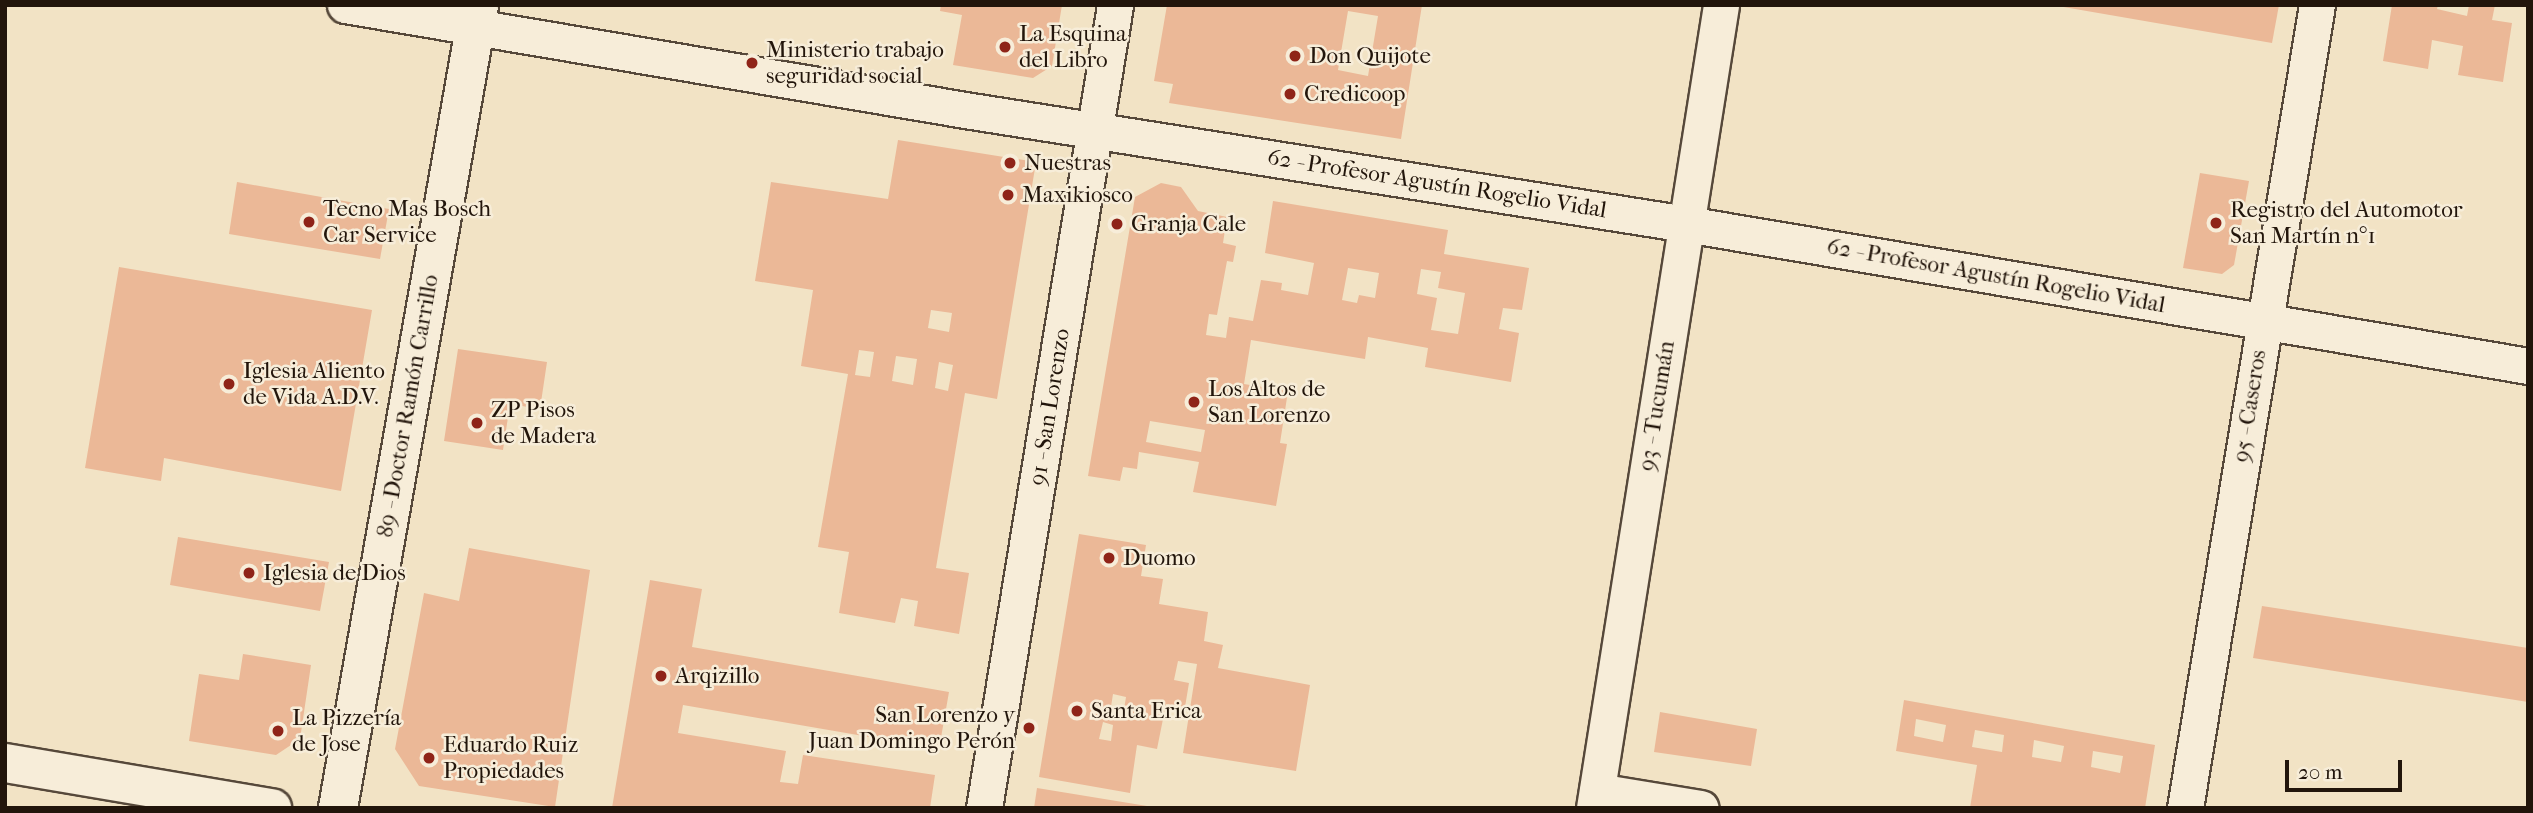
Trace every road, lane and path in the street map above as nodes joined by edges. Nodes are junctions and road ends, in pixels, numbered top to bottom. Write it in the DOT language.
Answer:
graph roads {
  1 [pos="345,5"];
  2 [pos="1115,5"];
  3 [pos="1721,5"];
  4 [pos="2317,5"];
  5 [pos="477,17"];
  6 [pos="1096,129"];
  7 [pos="1686,224"];
  8 [pos="2264,321"];
  9 [pos="2528,366"];
  10 [pos="5,762"];
  11 [pos="1596,799"];
  12 [pos="272,808"];
  13 [pos="338,808"];
  14 [pos="984,808"];
  15 [pos="1701,808"];
  16 [pos="2186,808"];
  1 -- 5 [label="street, 62 - Profesor Agustín Rogelio Vidal"];
  2 -- 6 [label="street, 91 - San Lorenzo"];
  3 -- 7 [label="street, 93 - Tucumán"];
  4 -- 8 [label="street, 95 - Caseros"];
  5 -- 6 [label="street, 62 - Profesor Agustín Rogelio Vidal"];
  5 -- 13 [label="street, 89 - Doctor Ramón Carrillo"];
  6 -- 7 [label="street, 62 - Profesor Agustín Rogelio Vidal"];
  6 -- 14 [label="street, 91 - San Lorenzo"];
  7 -- 8 [label="street, 62 - Profesor Agustín Rogelio Vidal"];
  7 -- 11 [label="street, 93 - Tucumán"];
  8 -- 9 [label="street, 62 - Profesor Agustín Rogelio Vidal"];
  8 -- 16 [label="street, 95 - Caseros"];
  10 -- 12 [label="street"];
  11 -- 15 [label="street"];
}
